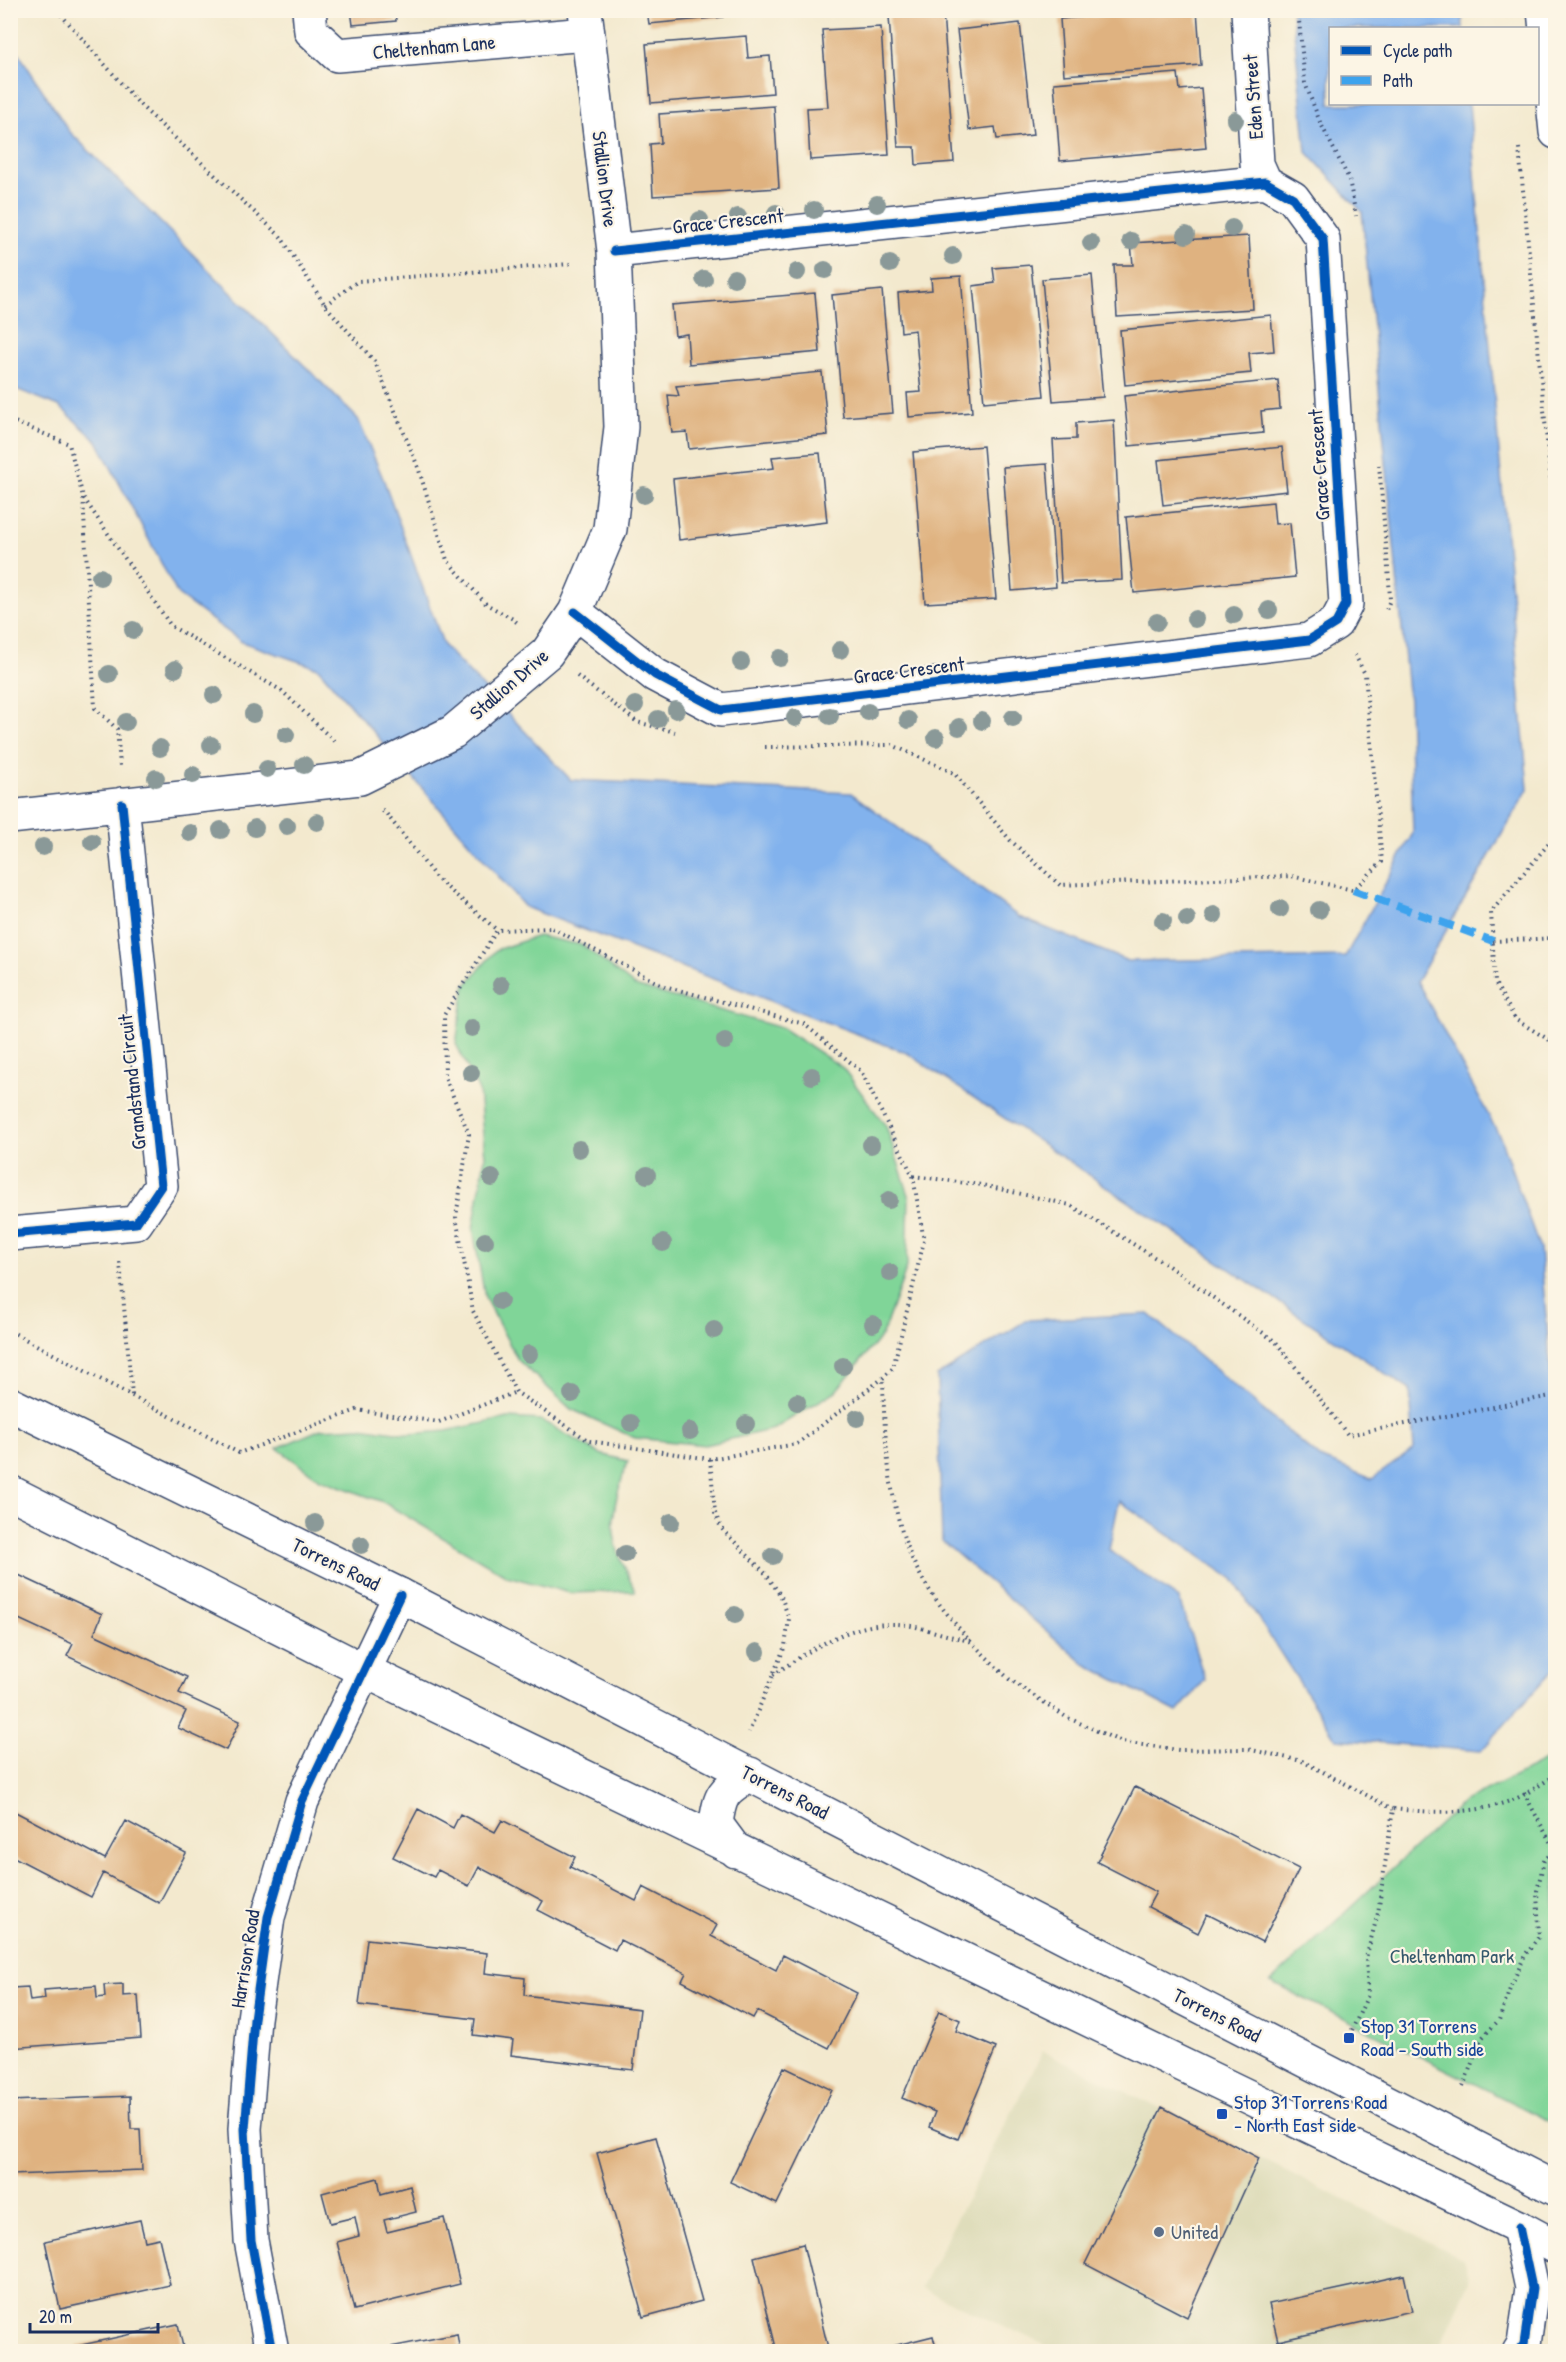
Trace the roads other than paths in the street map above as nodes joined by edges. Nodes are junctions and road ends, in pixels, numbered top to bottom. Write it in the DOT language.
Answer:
graph roads {
  1 [pos="309,10"];
  2 [pos="1248,10"];
  3 [pos="1544,10"];
  4 [pos="586,22"];
  5 [pos="1555,113"];
  6 [pos="1265,183"];
  7 [pos="614,251"];
  8 [pos="575,612"];
  9 [pos="121,789"];
  10 [pos="10,817"];
  11 [pos="10,1233"];
  12 [pos="10,1404"];
  13 [pos="10,1492"];
  14 [pos="400,1595"];
  15 [pos="363,1670"];
  16 [pos="750,1774"];
  17 [pos="736,1851"];
  18 [pos="1556,2189"];
  19 [pos="1518,2227"];
  20 [pos="1556,2247"];
  21 [pos="272,2352"];
  22 [pos="1519,2352"];
  1 -- 4 [label="street, Cheltenham Lane"];
  2 -- 6 [label="street, Eden Street"];
  3 -- 5 [label="street"];
  4 -- 7 [label="street, Stallion Drive"];
  6 -- 7 [label="street, Grace Crescent"];
  6 -- 8 [label="street, Grace Crescent"];
  7 -- 8 [label="street, Stallion Drive"];
  8 -- 9 [label="street, Stallion Drive"];
  9 -- 10 [label="street, Stallion Drive"];
  9 -- 11 [label="street, Grandstand Circuit"];
  12 -- 14 [label="street, Torrens Road"];
  13 -- 15 [label="street"];
  14 -- 15 [label="street, Harrison Road"];
  14 -- 16 [label="street, Torrens Road"];
  15 -- 17 [label="street"];
  15 -- 21 [label="street, Harrison Road"];
  16 -- 17 [label="street"];
  16 -- 18 [label="street, Torrens Road"];
  17 -- 19 [label="street"];
  19 -- 20 [label="street"];
  19 -- 22 [label="street"];
}
